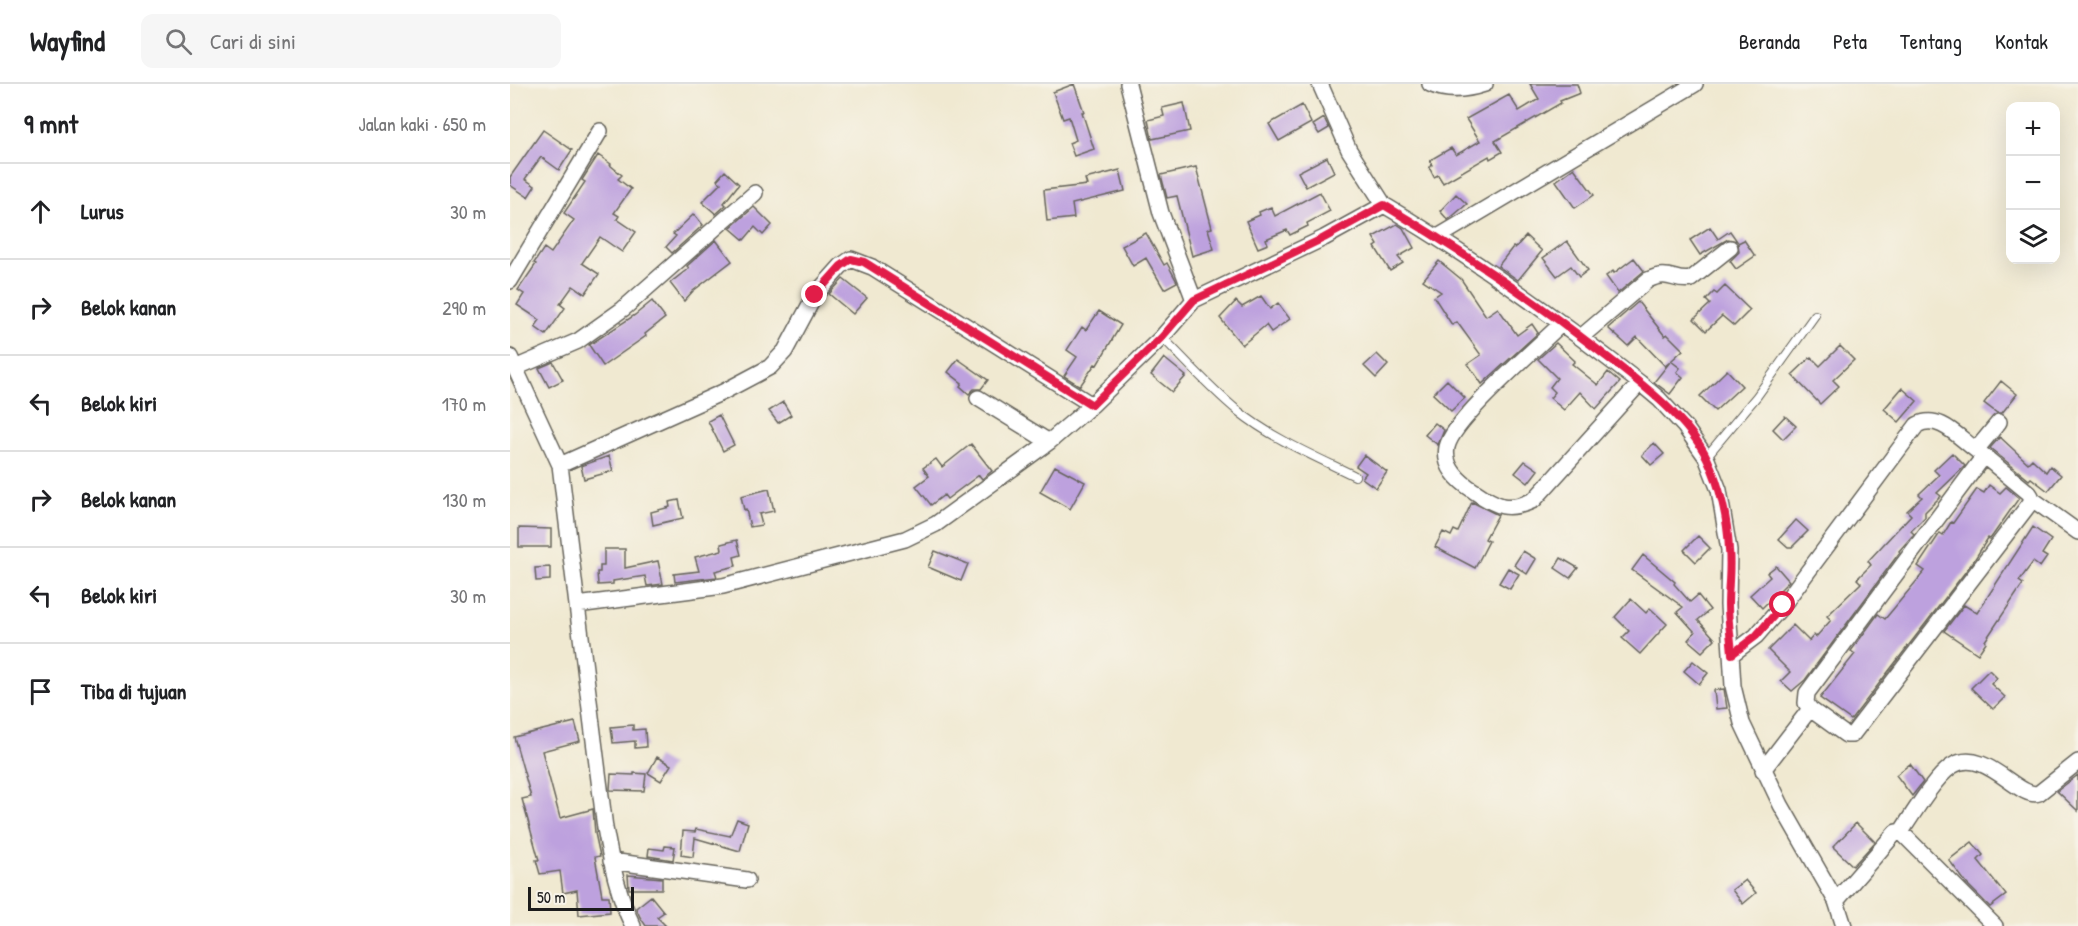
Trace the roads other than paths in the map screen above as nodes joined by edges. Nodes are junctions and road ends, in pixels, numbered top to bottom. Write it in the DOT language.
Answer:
graph roads {
  1 [pos="1128,84"];
  2 [pos="1320,84"];
  3 [pos="1430,84"];
  4 [pos="1485,84"];
  5 [pos="1695,84"];
  6 [pos="600,130"];
  7 [pos="755,193"];
  8 [pos="1384,205"];
  9 [pos="1438,237"];
  10 [pos="1730,248"];
  11 [pos="510,281"];
  12 [pos="1194,300"];
  13 [pos="1815,315"];
  14 [pos="1562,323"];
  15 [pos="1162,337"];
  16 [pos="1581,337"];
  17 [pos="513,362"];
  18 [pos="1641,382"];
  19 [pos="978,398"];
  20 [pos="1092,405"];
  21 [pos="1999,422"];
  22 [pos="1049,442"];
  23 [pos="1980,453"];
  24 [pos="1707,457"];
  25 [pos="560,465"];
  26 [pos="1355,476"];
  27 [pos="2032,499"];
  28 [pos="2078,532"];
  29 [pos="577,605"];
  30 [pos="1732,654"];
  31 [pos="1810,709"];
  32 [pos="2078,762"];
  33 [pos="1763,770"];
  34 [pos="1901,832"];
  35 [pos="611,861"];
  36 [pos="747,880"];
  37 [pos="1836,901"];
  38 [pos="633,926"];
  39 [pos="1844,926"];
  40 [pos="1995,926"];
  1 -- 12 [label="street"];
  2 -- 8 [label="street"];
  3 -- 4 [label="street"];
  5 -- 9 [label="street"];
  6 -- 11 [label="street"];
  7 -- 17 [label="street"];
  8 -- 9 [label="street"];
  8 -- 12 [label="street"];
  9 -- 14 [label="street"];
  10 -- 16 [label="street"];
  12 -- 15 [label="street"];
  13 -- 24 [label="lane"];
  14 -- 16 [label="street"];
  14 -- 18 [label="street"];
  15 -- 20 [label="street"];
  15 -- 26 [label="lane"];
  16 -- 18 [label="street"];
  17 -- 25 [label="street"];
  18 -- 24 [label="street"];
  19 -- 22 [label="street"];
  20 -- 22 [label="street"];
  20 -- 25 [label="street"];
  21 -- 23 [label="street"];
  22 -- 29 [label="street"];
  23 -- 27 [label="street"];
  23 -- 30 [label="street"];
  23 -- 31 [label="street"];
  24 -- 30 [label="street"];
  25 -- 29 [label="street"];
  27 -- 28 [label="street"];
  27 -- 31 [label="street"];
  29 -- 35 [label="street"];
  30 -- 33 [label="street"];
  31 -- 33 [label="street"];
  32 -- 34 [label="street"];
  33 -- 37 [label="street"];
  34 -- 37 [label="street"];
  34 -- 40 [label="street"];
  35 -- 36 [label="street"];
  35 -- 38 [label="street"];
  37 -- 39 [label="street"];
}
